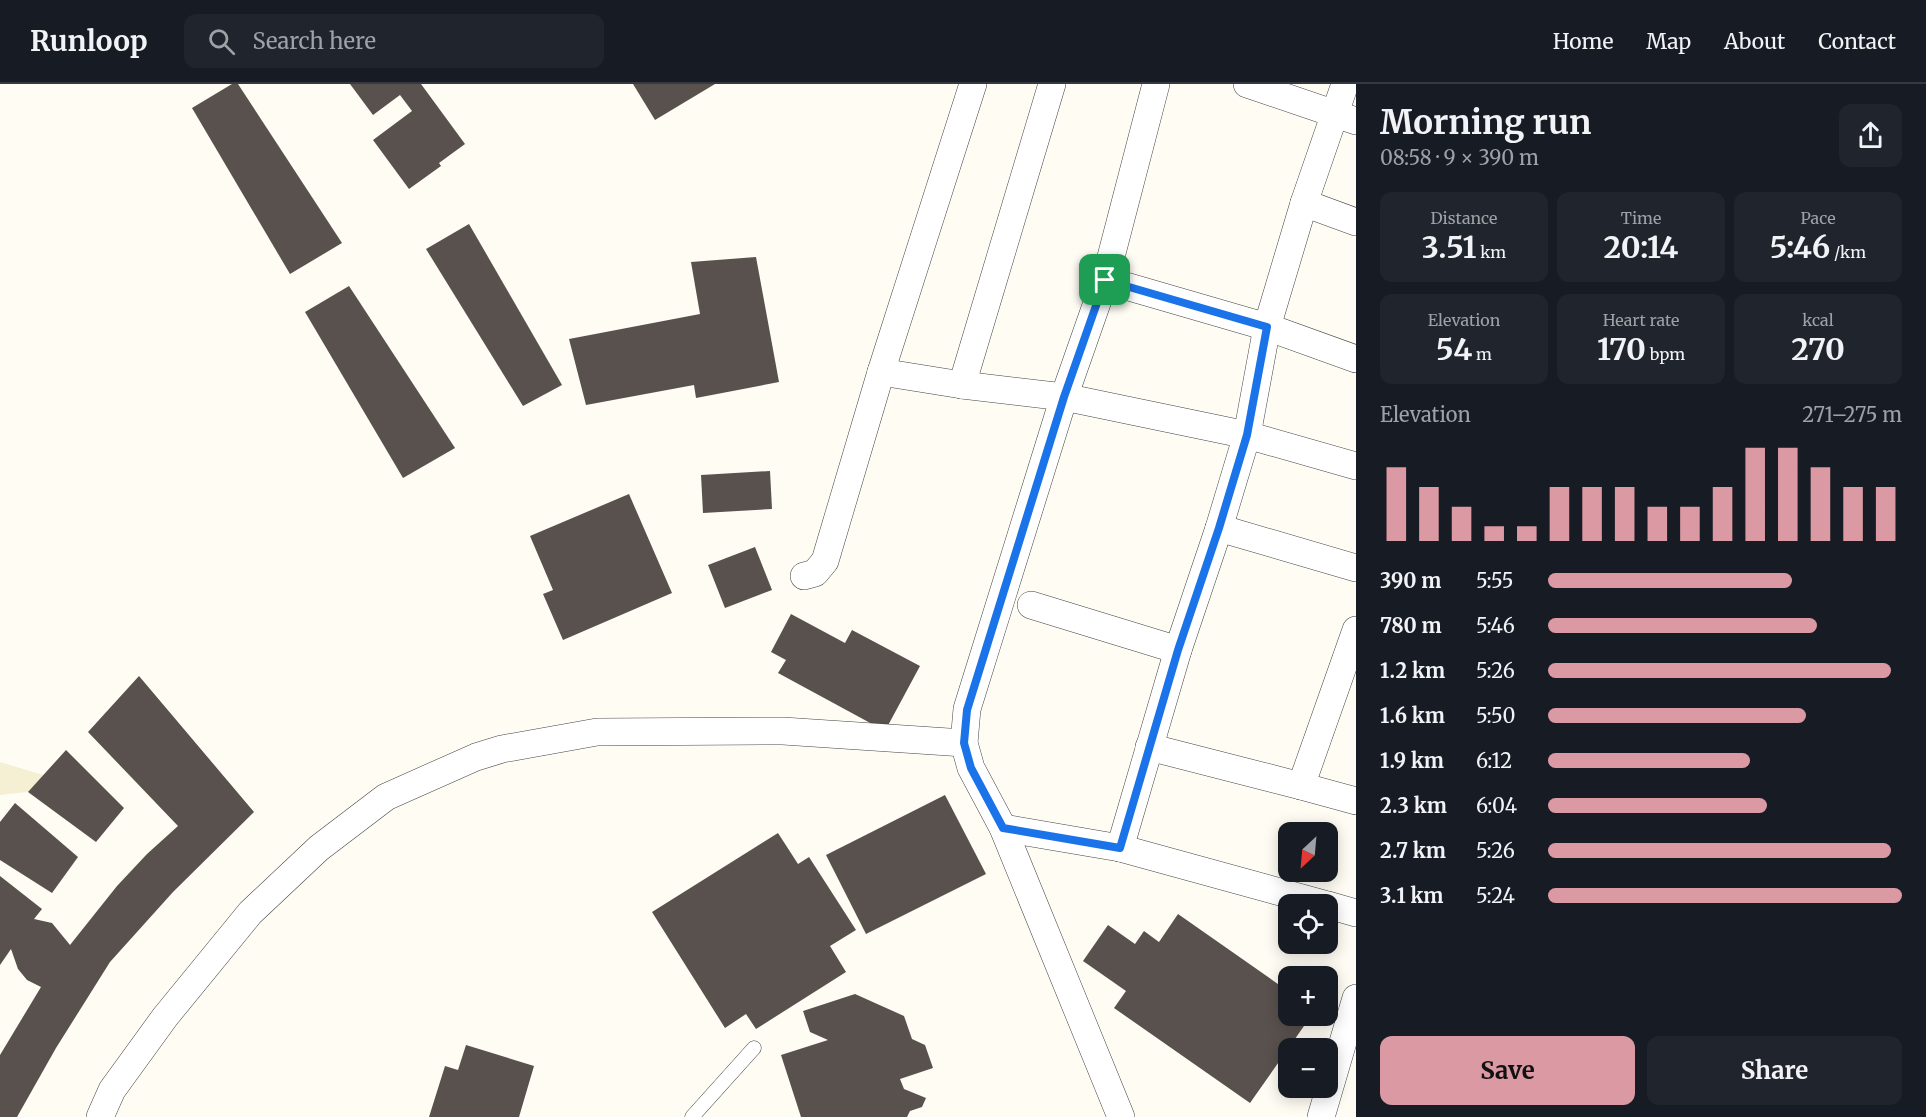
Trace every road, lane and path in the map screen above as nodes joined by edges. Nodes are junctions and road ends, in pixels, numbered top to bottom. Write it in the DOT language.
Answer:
graph roads {
  1 [pos="974,84"];
  2 [pos="1052,84"];
  3 [pos="1156,84"];
  4 [pos="1247,84"];
  5 [pos="1345,84"];
  6 [pos="1346,118"];
  7 [pos="1304,203"];
  8 [pos="1356,222"];
  9 [pos="1105,280"];
  10 [pos="1267,327"];
  11 [pos="1356,358"];
  12 [pos="881,372"];
  13 [pos="962,385"];
  14 [pos="1064,397"];
  15 [pos="1247,435"];
  16 [pos="1356,466"];
  17 [pos="1219,528"];
  18 [pos="1356,568"];
  19 [pos="804,576"];
  20 [pos="1031,605"];
  21 [pos="1356,630"];
  22 [pos="1178,650"];
  23 [pos="964,743"];
  24 [pos="1149,747"];
  25 [pos="1300,786"];
  26 [pos="1356,801"];
  27 [pos="1003,828"];
  28 [pos="1120,848"];
  29 [pos="1286,894"];
  30 [pos="1338,908"];
  31 [pos="1356,913"];
  32 [pos="1356,998"];
  33 [pos="754,1048"];
  34 [pos="100,1117"];
  35 [pos="692,1117"];
  36 [pos="1121,1117"];
  37 [pos="1321,1117"];
  1 -- 12 [label="street"];
  2 -- 13 [label="street"];
  3 -- 9 [label="street"];
  4 -- 6 [label="street"];
  5 -- 6 [label="street"];
  6 -- 7 [label="street"];
  7 -- 8 [label="street"];
  7 -- 10 [label="street"];
  9 -- 10 [label="street"];
  9 -- 14 [label="street"];
  10 -- 11 [label="street"];
  10 -- 15 [label="street"];
  12 -- 13 [label="street"];
  12 -- 19 [label="street"];
  13 -- 14 [label="street"];
  14 -- 15 [label="street"];
  14 -- 23 [label="street"];
  15 -- 16 [label="street"];
  15 -- 17 [label="street"];
  17 -- 18 [label="street"];
  17 -- 22 [label="street"];
  20 -- 22 [label="street"];
  21 -- 25 [label="street"];
  22 -- 24 [label="street"];
  23 -- 27 [label="street"];
  23 -- 34 [label="street"];
  24 -- 25 [label="street"];
  24 -- 28 [label="street"];
  25 -- 26 [label="street"];
  27 -- 28 [label="street"];
  27 -- 36 [label="street"];
  28 -- 29 [label="street"];
  30 -- 31 [label="street"];
  32 -- 37 [label="street"];
  33 -- 35 [label="lane"];
}
